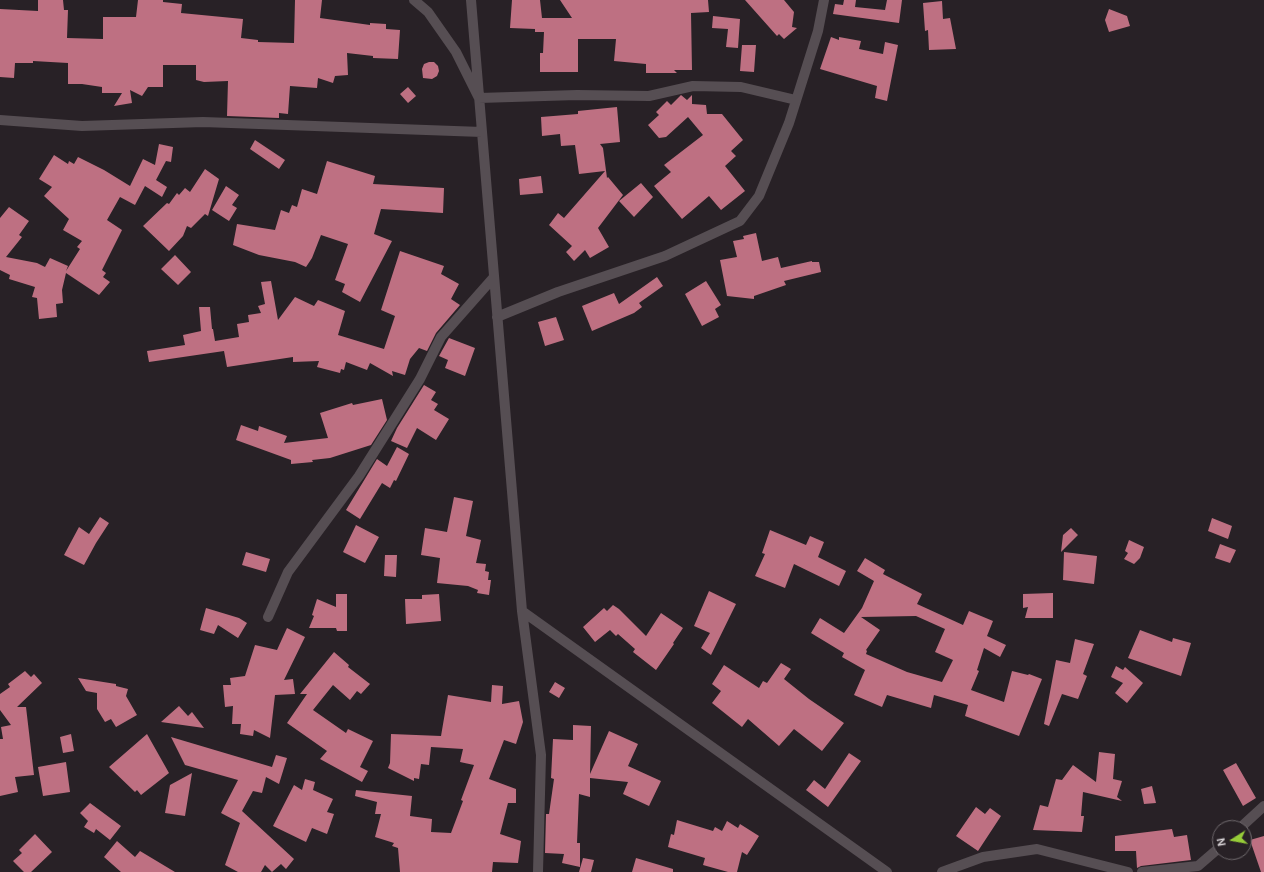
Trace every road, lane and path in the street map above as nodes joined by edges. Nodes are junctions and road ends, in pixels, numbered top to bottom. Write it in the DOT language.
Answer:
graph roads {
  1 [pos="414,0"];
  2 [pos="471,0"];
  3 [pos="824,0"];
  4 [pos="479,98"];
  5 [pos="796,100"];
  6 [pos="0,120"];
  7 [pos="482,132"];
  8 [pos="494,277"];
  9 [pos="497,317"];
  10 [pos="522,612"];
  11 [pos="268,617"];
  12 [pos="1264,806"];
  13 [pos="1249,820"];
  14 [pos="1212,854"];
  15 [pos="538,872"];
  16 [pos="887,872"];
  17 [pos="942,872"];
  18 [pos="1128,872"];
  19 [pos="1142,872"];
  1 -- 4 [label="street"];
  2 -- 4 [label="street"];
  3 -- 5 [label="street"];
  4 -- 5 [label="street"];
  4 -- 7 [label="street"];
  5 -- 9 [label="street"];
  6 -- 7 [label="street"];
  7 -- 8 [label="street"];
  8 -- 9 [label="street"];
  8 -- 11 [label="street"];
  9 -- 10 [label="street"];
  10 -- 15 [label="street"];
  10 -- 16 [label="street"];
  12 -- 13 [label="street"];
  14 -- 19 [label="street"];
  17 -- 18 [label="street"];
}
